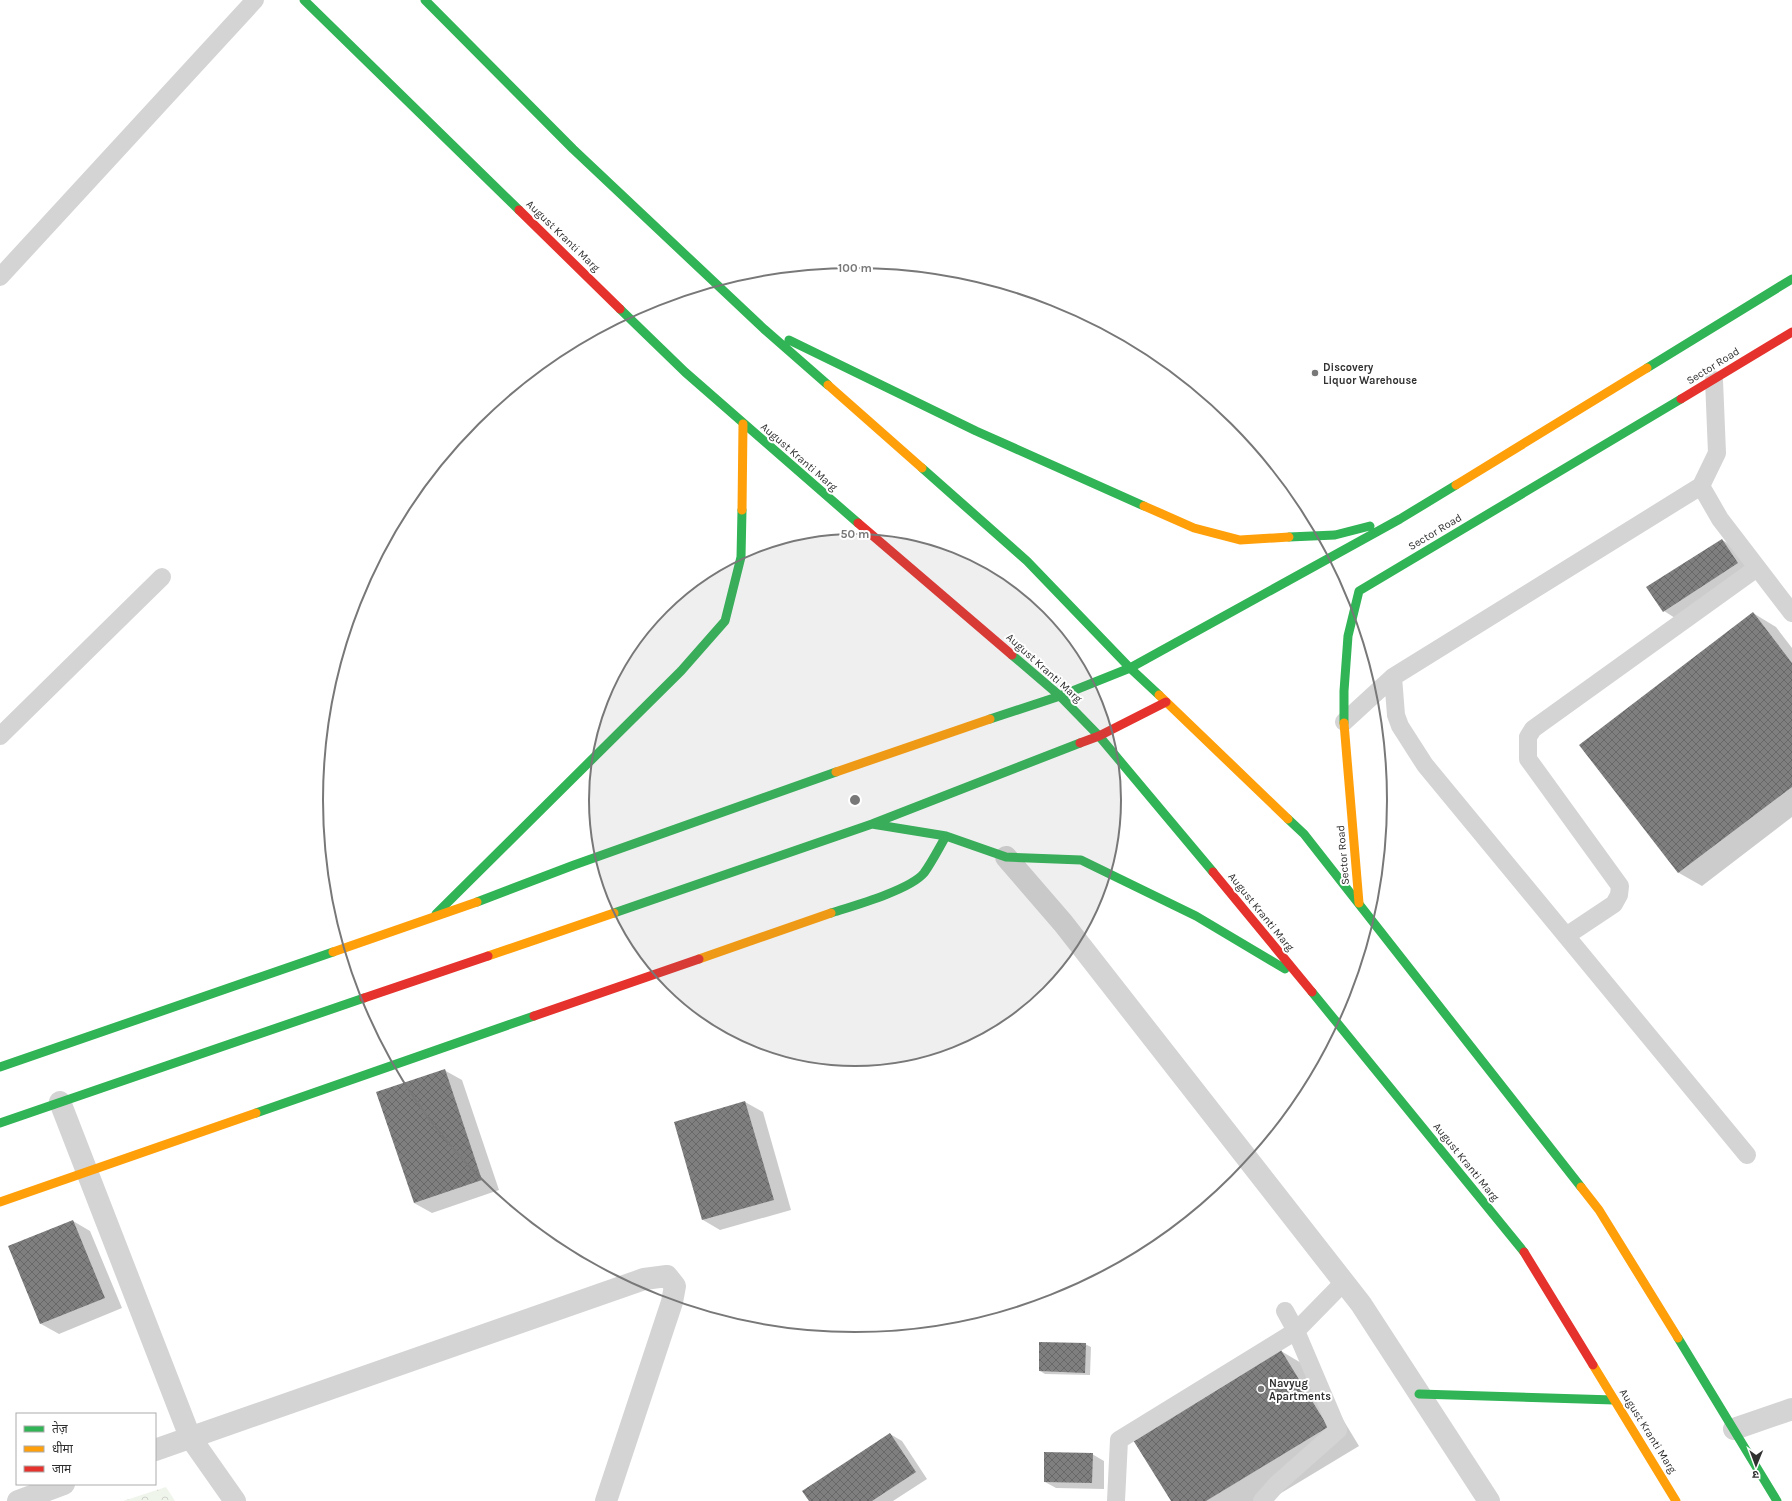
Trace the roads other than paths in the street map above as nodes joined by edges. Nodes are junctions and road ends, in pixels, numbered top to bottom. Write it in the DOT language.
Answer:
graph roads {
  1 [pos="255,0"];
  2 [pos="304,0"];
  3 [pos="425,0"];
  4 [pos="0,277"];
  5 [pos="1792,279"];
  6 [pos="764,329"];
  7 [pos="1792,332"];
  8 [pos="1714,380"];
  9 [pos="743,424"];
  10 [pos="1701,486"];
  11 [pos="1400,519"];
  12 [pos="1757,568"];
  13 [pos="162,577"];
  14 [pos="1792,613"];
  15 [pos="1130,668"];
  16 [pos="1393,677"];
  17 [pos="1060,696"];
  18 [pos="1166,702"];
  19 [pos="1344,722"];
  20 [pos="0,736"];
  21 [pos="1099,736"];
  22 [pos="872,824"];
  23 [pos="946,836"];
  24 [pos="1006,857"];
  25 [pos="1359,903"];
  26 [pos="431,919"];
  27 [pos="1566,936"];
  28 [pos="1298,977"];
  29 [pos="0,1068"];
  30 [pos="60,1102"];
  31 [pos="0,1123"];
  32 [pos="1747,1155"];
  33 [pos="86,1172"];
  34 [pos="0,1202"];
  35 [pos="1344,1282"];
  36 [pos="1285,1311"];
  37 [pos="1296,1331"];
  38 [pos="1420,1394"];
  39 [pos="1614,1400"];
  40 [pos="1792,1409"];
  41 [pos="1734,1429"];
  42 [pos="190,1437"];
  43 [pos="156,1450"];
  44 [pos="61,1485"];
  45 [pos="18,1501"];
  46 [pos="234,1501"];
  47 [pos="606,1501"];
  48 [pos="1116,1501"];
  49 [pos="1262,1501"];
  50 [pos="1489,1501"];
  51 [pos="1676,1501"];
  52 [pos="1777,1501"];
  1 -- 4 [label="lane"];
  2 -- 9 [label="main road, August Kranti Marg"];
  3 -- 6 [label="main road"];
  5 -- 11 [label="main road"];
  6 -- 11 [label="main road"];
  6 -- 15 [label="main road"];
  7 -- 8 [label="main road, Sector Road"];
  8 -- 10 [label="lane"];
  8 -- 19 [label="main road, Sector Road"];
  9 -- 17 [label="main road, August Kranti Marg"];
  9 -- 26 [label="main road"];
  10 -- 12 [label="lane"];
  10 -- 16 [label="lane"];
  11 -- 15 [label="main road"];
  12 -- 14 [label="lane"];
  12 -- 27 [label="lane"];
  13 -- 20 [label="lane"];
  15 -- 17 [label="main road"];
  15 -- 18 [label="main road"];
  16 -- 19 [label="lane"];
  16 -- 27 [label="lane"];
  17 -- 21 [label="main road, August Kranti Marg"];
  17 -- 26 [label="main road"];
  18 -- 21 [label="main road"];
  18 -- 25 [label="main road"];
  19 -- 25 [label="main road, Sector Road"];
  21 -- 22 [label="main road"];
  21 -- 28 [label="main road, August Kranti Marg"];
  22 -- 23 [label="main road"];
  22 -- 30 [label="main road"];
  23 -- 24 [label="main road"];
  23 -- 33 [label="main road"];
  24 -- 28 [label="main road"];
  24 -- 35 [label="street"];
  25 -- 41 [label="main road"];
  26 -- 29 [label="main road"];
  27 -- 32 [label="lane"];
  28 -- 39 [label="main road, August Kranti Marg"];
  30 -- 31 [label="main road"];
  30 -- 33 [label="street"];
  33 -- 34 [label="main road"];
  33 -- 42 [label="street"];
  35 -- 37 [label="lane"];
  35 -- 38 [label="street"];
  36 -- 37 [label="lane"];
  37 -- 48 [label="lane"];
  37 -- 49 [label="lane"];
  38 -- 39 [label="main road"];
  38 -- 50 [label="street"];
  39 -- 51 [label="main road, August Kranti Marg"];
  40 -- 41 [label="street"];
  41 -- 52 [label="main road"];
  42 -- 43 [label="street"];
  42 -- 46 [label="street"];
  42 -- 47 [label="street"];
  44 -- 45 [label="street"];
}
